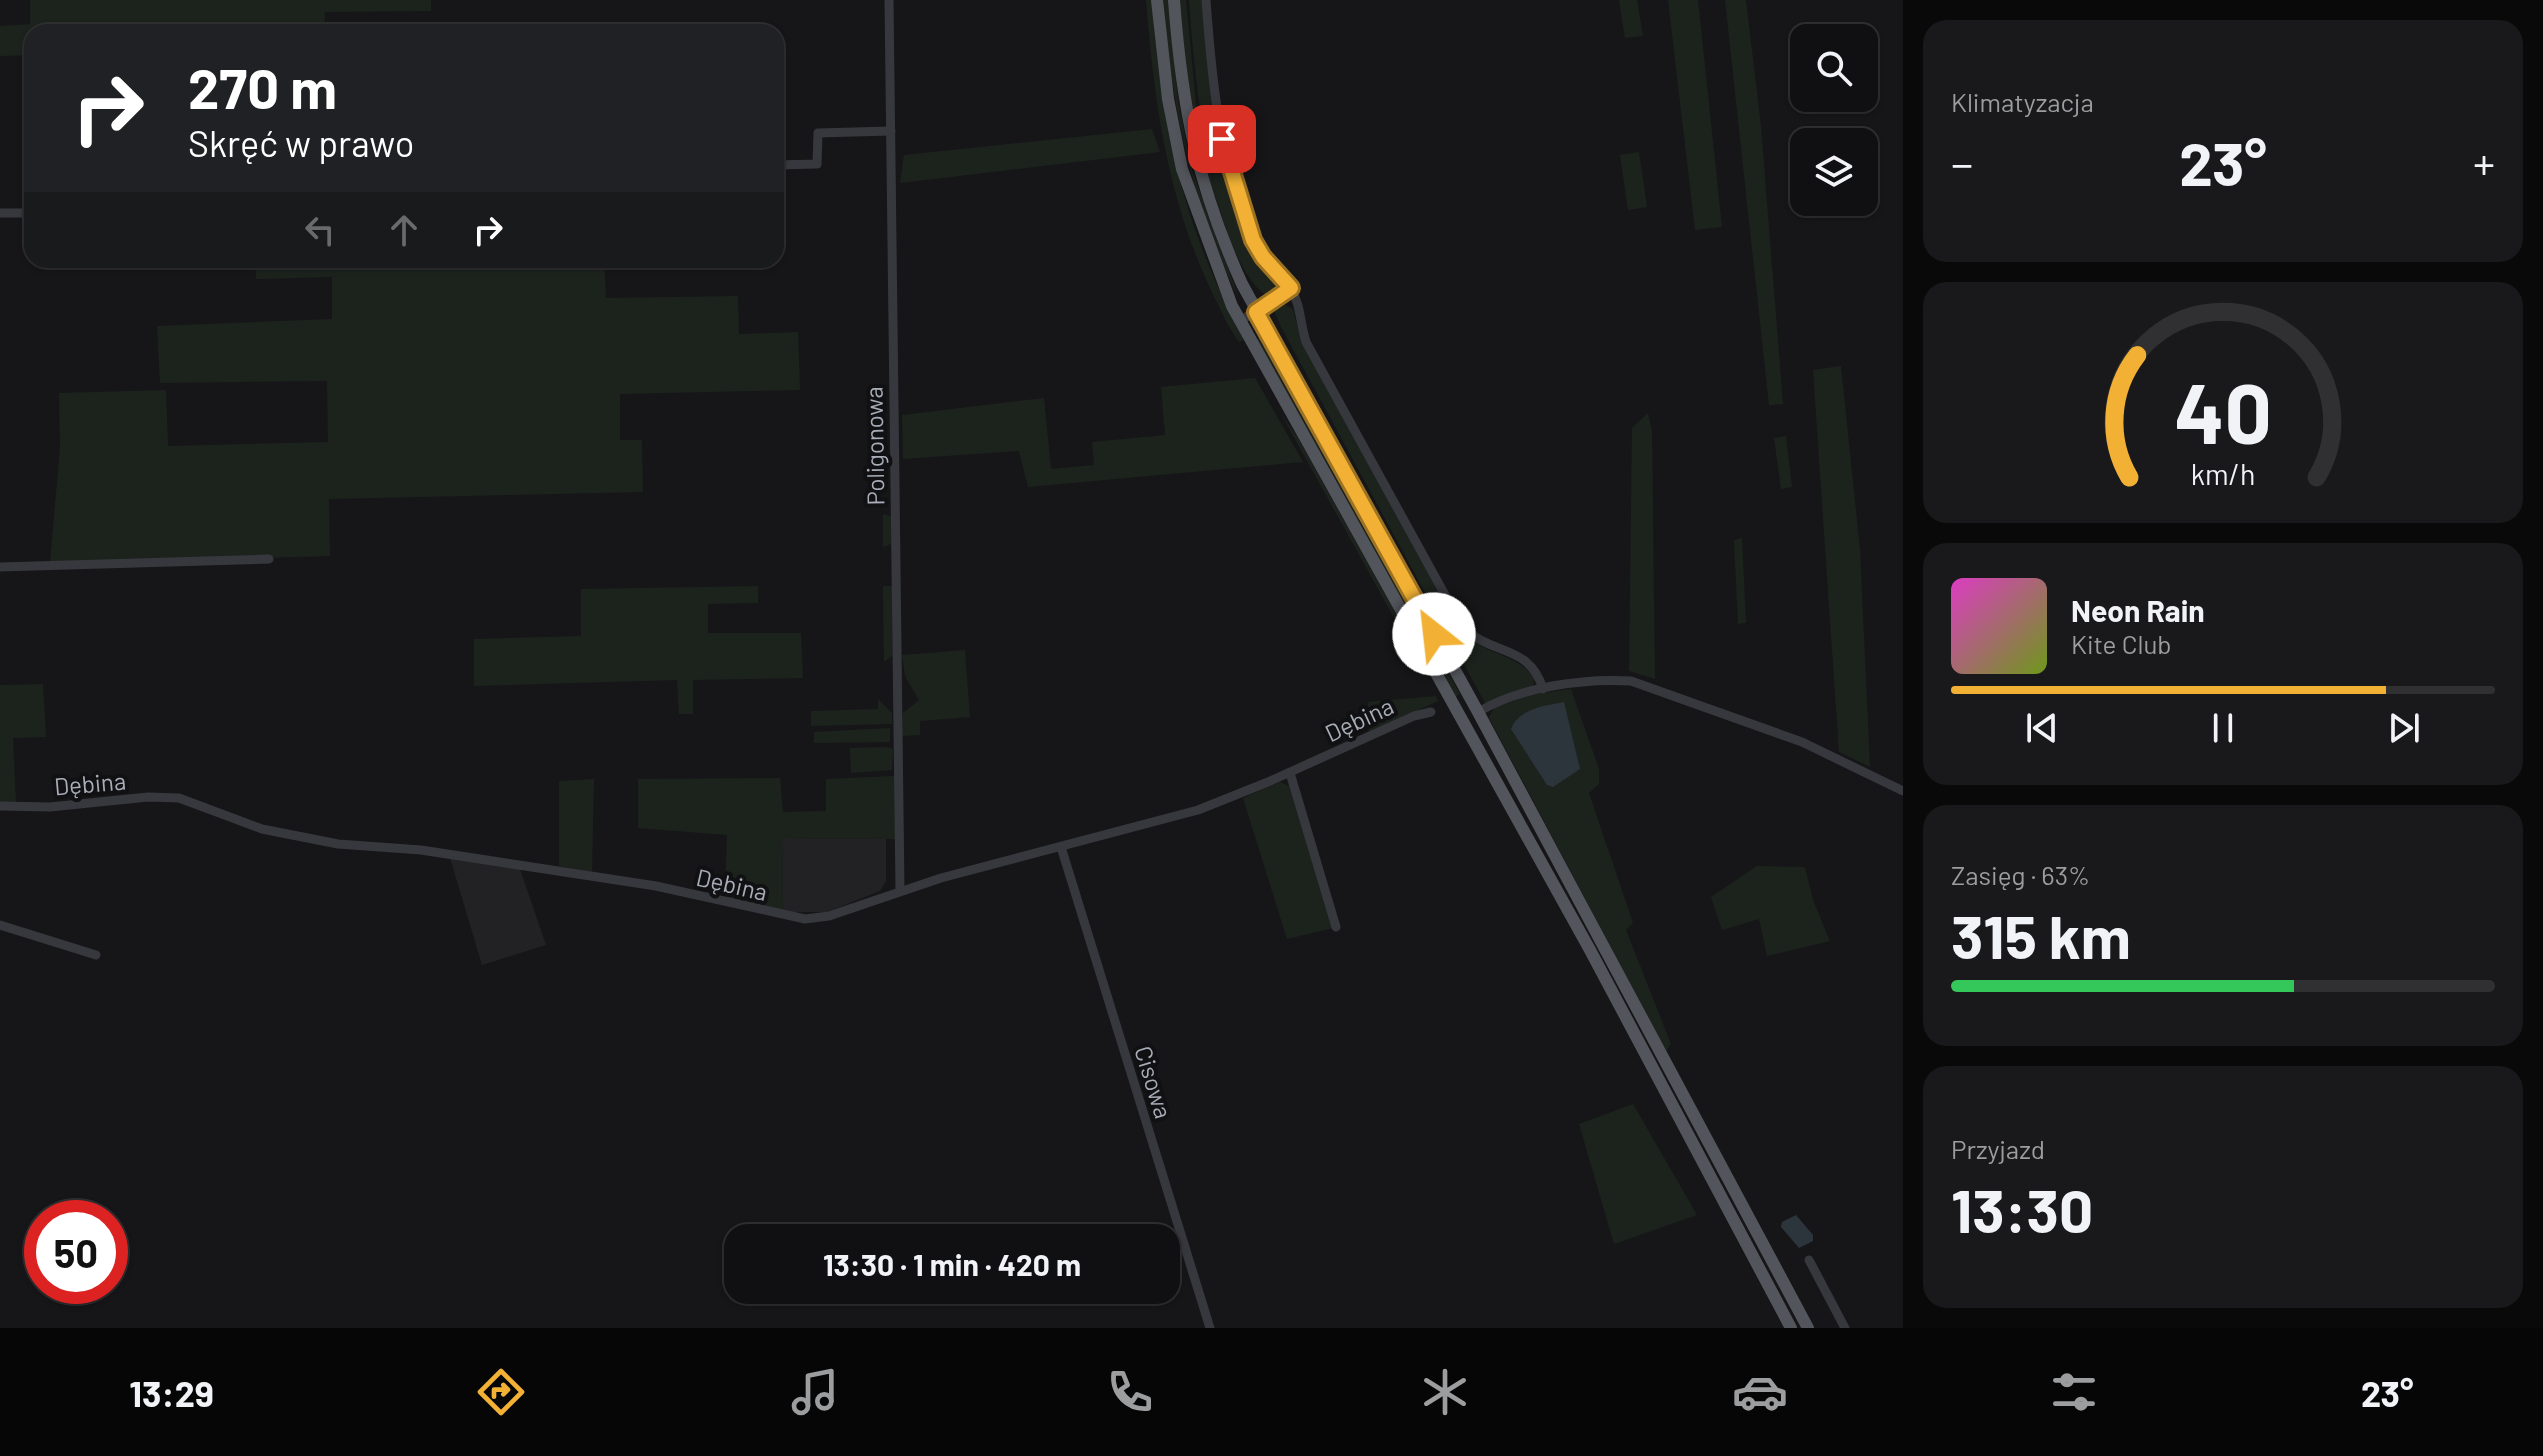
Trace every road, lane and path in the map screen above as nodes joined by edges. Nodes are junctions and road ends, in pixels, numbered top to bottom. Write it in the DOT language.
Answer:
graph roads {
  1 [pos="889,0"];
  2 [pos="1157,0"];
  3 [pos="1174,0"];
  4 [pos="1206,0"];
  5 [pos="891,131"];
  6 [pos="784,165"];
  7 [pos="0,213"];
  8 [pos="24,213"];
  9 [pos="1291,288"];
  10 [pos="1256,312"];
  11 [pos="1240,321"];
  12 [pos="269,559"];
  13 [pos="0,567"];
  14 [pos="1543,689"];
  15 [pos="1431,712"];
  16 [pos="1478,712"];
  17 [pos="1290,773"];
  18 [pos="1903,791"];
  19 [pos="0,806"];
  20 [pos="1061,847"];
  21 [pos="901,875"];
  22 [pos="911,886"];
  23 [pos="900,891"];
  24 [pos="0,925"];
  25 [pos="1336,927"];
  26 [pos="96,955"];
  27 [pos="1809,1260"];
  28 [pos="1210,1328"];
  29 [pos="1791,1328"];
  30 [pos="1808,1328"];
  31 [pos="1845,1328"];
  1 -- 5 [label="street, Poligonowa"];
  2 -- 11 [label="main road"];
  3 -- 10 [label="main road"];
  4 -- 9 [label="street"];
  5 -- 6 [label="street"];
  5 -- 21 [label="street, Poligonowa"];
  7 -- 8 [label="street"];
  9 -- 10 [label="street"];
  9 -- 14 [label="street"];
  10 -- 11 [label="street"];
  10 -- 16 [label="main road"];
  11 -- 29 [label="main road"];
  12 -- 13 [label="street"];
  14 -- 16 [label="street"];
  14 -- 18 [label="street"];
  15 -- 17 [label="street, Dębina"];
  16 -- 30 [label="main road"];
  17 -- 20 [label="street, Dębina"];
  17 -- 25 [label="street"];
  19 -- 23 [label="street, Dębina"];
  20 -- 22 [label="street, Dębina"];
  20 -- 28 [label="street, Cisowa"];
  21 -- 22 [label="street"];
  21 -- 23 [label="street, Poligonowa"];
  22 -- 23 [label="street, Dębina"];
  24 -- 26 [label="street"];
  27 -- 31 [label="street"];
}
